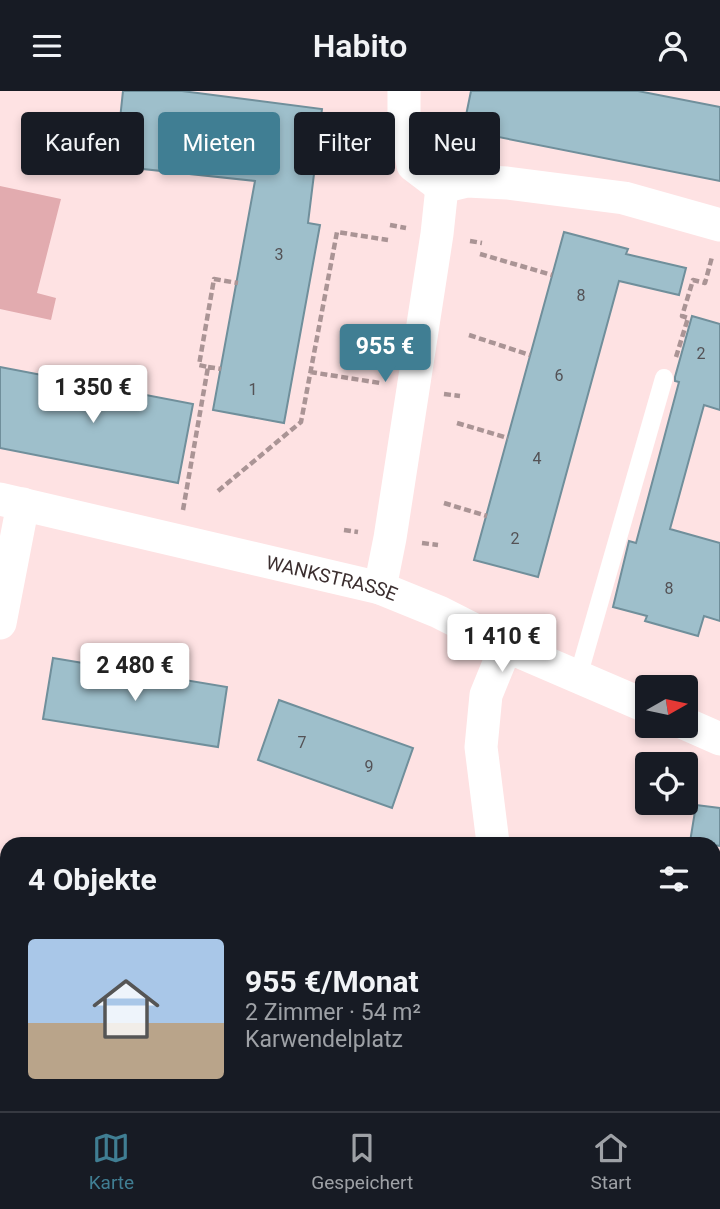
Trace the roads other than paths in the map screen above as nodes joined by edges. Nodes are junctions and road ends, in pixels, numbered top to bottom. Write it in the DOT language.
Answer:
graph roads {
  1 [pos="404,91"];
  2 [pos="442,187"];
  3 [pos="720,225"];
  4 [pos="664,378"];
  5 [pos="12,502"];
  6 [pos="380,588"];
  7 [pos="0,623"];
  8 [pos="506,646"];
  9 [pos="578,677"];
  10 [pos="635,701"];
  11 [pos="698,729"];
  12 [pos="720,739"];
  13 [pos="492,837"];
  1 -- 2 [label="street"];
  2 -- 3 [label="street"];
  2 -- 6 [label="street"];
  4 -- 9 [label="lane"];
  5 -- 6 [label="street, WANKSTRASSE"];
  5 -- 7 [label="street"];
  6 -- 8 [label="street, WANKSTRASSE"];
  8 -- 9 [label="street, WANKSTRASSE"];
  8 -- 13 [label="street"];
  9 -- 10 [label="street, WANKSTRASSE"];
  11 -- 12 [label="street"];
}
